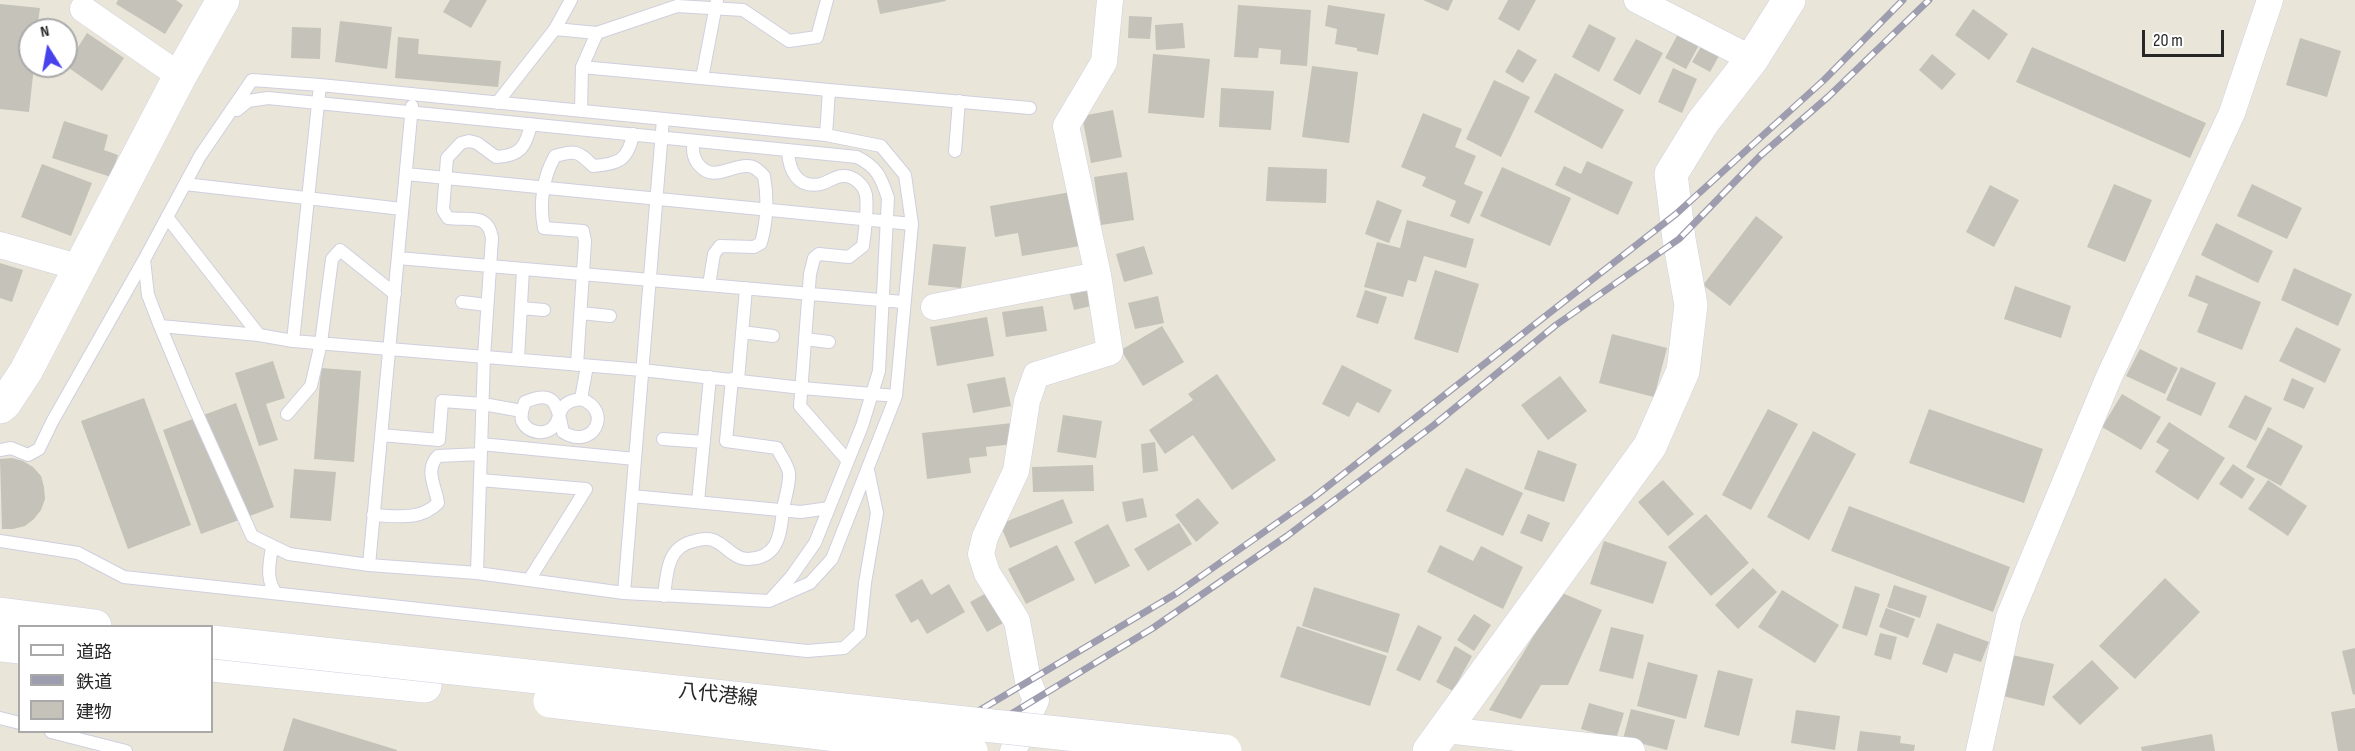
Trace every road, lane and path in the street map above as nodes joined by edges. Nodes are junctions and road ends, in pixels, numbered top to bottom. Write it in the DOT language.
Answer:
graph roads {
  1 [pos="223,0"];
  2 [pos="571,0"];
  3 [pos="827,0"];
  4 [pos="1110,0"];
  5 [pos="1637,0"];
  6 [pos="1789,0"];
  7 [pos="2270,0"];
  8 [pos="716,5"];
  9 [pos="83,9"];
  10 [pos="555,30"];
  11 [pos="597,33"];
  12 [pos="1752,59"];
  13 [pos="582,67"];
  14 [pos="180,76"];
  15 [pos="702,78"];
  16 [pos="320,85"];
  17 [pos="829,90"];
  18 [pos="413,94"];
  19 [pos="959,101"];
  20 [pos="318,103"];
  21 [pos="497,103"];
  22 [pos="1030,108"];
  23 [pos="582,111"];
  24 [pos="411,112"];
  25 [pos="226,118"];
  26 [pos="663,119"];
  27 [pos="531,124"];
  28 [pos="633,134"];
  29 [pos="826,135"];
  30 [pos="662,137"];
  31 [pos="694,141"];
  32 [pos="788,150"];
  33 [pos="955,151"];
  34 [pos="406,174"];
  35 [pos="445,177"];
  36 [pos="185,184"];
  37 [pos="544,187"];
  38 [pos="309,197"];
  39 [pos="657,198"];
  40 [pos="402,209"];
  41 [pos="767,209"];
  42 [pos="167,217"];
  43 [pos="865,219"];
  44 [pos="887,221"];
  45 [pos="912,224"];
  46 [pos="0,245"];
  47 [pos="398,258"];
  48 [pos="144,260"];
  49 [pos="490,266"];
  50 [pos="81,268"];
  51 [pos="523,269"];
  52 [pos="584,274"];
  53 [pos="1098,275"];
  54 [pos="650,280"];
  55 [pos="709,285"];
  56 [pos="746,288"];
  57 [pos="395,294"];
  58 [pos="808,294"];
  59 [pos="883,300"];
  60 [pos="462,302"];
  61 [pos="903,302"];
  62 [pos="488,305"];
  63 [pos="934,307"];
  64 [pos="521,308"];
  65 [pos="544,310"];
  66 [pos="581,313"];
  67 [pos="610,316"];
  68 [pos="160,326"];
  69 [pos="742,332"];
  70 [pos="259,335"];
  71 [pos="773,336"];
  72 [pos="805,339"];
  73 [pos="293,341"];
  74 [pos="830,342"];
  75 [pos="321,343"];
  76 [pos="388,348"];
  77 [pos="484,357"];
  78 [pos="518,360"];
  79 [pos="582,365"];
  80 [pos="642,370"];
  81 [pos="710,377"];
  82 [pos="735,379"];
  83 [pos="802,388"];
  84 [pos="872,394"];
  85 [pos="896,396"];
  86 [pos="581,399"];
  87 [pos="483,404"];
  88 [pos="0,407"];
  89 [pos="522,411"];
  90 [pos="287,414"];
  91 [pos="559,416"];
  92 [pos="381,435"];
  93 [pos="663,439"];
  94 [pos="704,442"];
  95 [pos="481,449"];
  96 [pos="0,450"];
  97 [pos="635,459"];
  98 [pos="848,461"];
  99 [pos="868,469"];
  100 [pos="480,480"];
  101 [pos="632,496"];
  102 [pos="698,502"];
  103 [pos="829,508"];
  104 [pos="783,510"];
  105 [pos="373,515"];
  106 [pos="0,542"];
  107 [pos="272,546"];
  108 [pos="369,565"];
  109 [pos="477,573"];
  110 [pos="528,580"];
  111 [pos="276,593"];
  112 [pos="624,593"];
  113 [pos="664,596"];
  114 [pos="769,601"];
  115 [pos="0,614"];
  116 [pos="80,625"];
  117 [pos="213,642"];
  118 [pos="0,645"];
  119 [pos="18,647"];
  120 [pos="213,665"];
  121 [pos="0,718"];
  122 [pos="18,722"];
  123 [pos="55,733"];
  124 [pos="1437,740"];
  125 [pos="126,751"];
  126 [pos="971,751"];
  127 [pos="1013,751"];
  128 [pos="1225,751"];
  129 [pos="1632,751"];
  130 [pos="1979,751"];
  1 -- 14 [label="main road"];
  2 -- 10 [label="lane"];
  3 -- 8 [label="lane"];
  4 -- 53 [label="street"];
  5 -- 12 [label="street"];
  6 -- 12 [label="main road"];
  7 -- 130 [label="street"];
  8 -- 11 [label="lane"];
  8 -- 15 [label="lane"];
  9 -- 14 [label="street"];
  10 -- 11 [label="lane"];
  10 -- 21 [label="lane"];
  11 -- 13 [label="lane"];
  12 -- 124 [label="main road"];
  13 -- 15 [label="lane"];
  13 -- 23 [label="lane"];
  14 -- 50 [label="main road"];
  15 -- 17 [label="lane"];
  16 -- 18 [label="lane"];
  16 -- 20 [label="lane"];
  16 -- 25 [label="lane"];
  17 -- 19 [label="lane"];
  17 -- 29 [label="lane"];
  18 -- 21 [label="lane"];
  18 -- 24 [label="lane"];
  19 -- 22 [label="lane"];
  19 -- 33 [label="lane"];
  20 -- 24 [label="lane"];
  20 -- 25 [label="lane"];
  20 -- 38 [label="lane"];
  21 -- 23 [label="lane"];
  23 -- 26 [label="lane"];
  24 -- 27 [label="lane"];
  24 -- 34 [label="lane"];
  25 -- 36 [label="lane"];
  26 -- 29 [label="lane"];
  26 -- 30 [label="lane"];
  27 -- 28 [label="lane"];
  27 -- 35 [label="lane"];
  28 -- 30 [label="lane"];
  28 -- 37 [label="lane"];
  29 -- 45 [label="lane"];
  30 -- 31 [label="lane"];
  30 -- 39 [label="lane"];
  31 -- 32 [label="lane"];
  31 -- 41 [label="lane"];
  32 -- 43 [label="lane"];
  32 -- 44 [label="lane"];
  34 -- 35 [label="lane"];
  34 -- 40 [label="lane"];
  35 -- 37 [label="lane"];
  35 -- 49 [label="lane"];
  36 -- 38 [label="lane"];
  36 -- 42 [label="lane"];
  37 -- 39 [label="lane"];
  37 -- 52 [label="lane"];
  38 -- 40 [label="lane"];
  38 -- 73 [label="lane"];
  39 -- 41 [label="lane"];
  39 -- 54 [label="lane"];
  40 -- 47 [label="lane"];
  41 -- 43 [label="lane"];
  41 -- 55 [label="lane"];
  42 -- 48 [label="lane"];
  42 -- 70 [label="lane"];
  43 -- 44 [label="lane"];
  43 -- 58 [label="lane"];
  44 -- 45 [label="lane"];
  44 -- 59 [label="lane"];
  45 -- 61 [label="lane"];
  46 -- 50 [label="street"];
  47 -- 49 [label="lane"];
  47 -- 57 [label="lane"];
  48 -- 68 [label="lane"];
  48 -- 96 [label="lane"];
  49 -- 51 [label="lane"];
  49 -- 62 [label="lane"];
  50 -- 88 [label="main road"];
  51 -- 52 [label="lane"];
  51 -- 64 [label="lane"];
  52 -- 54 [label="lane"];
  52 -- 66 [label="lane"];
  53 -- 63 [label="street"];
  53 -- 127 [label="street"];
  54 -- 55 [label="lane"];
  54 -- 80 [label="lane"];
  55 -- 56 [label="lane"];
  56 -- 58 [label="lane"];
  56 -- 69 [label="lane"];
  57 -- 75 [label="lane"];
  57 -- 76 [label="lane"];
  58 -- 59 [label="lane"];
  58 -- 72 [label="lane"];
  59 -- 61 [label="lane"];
  59 -- 84 [label="lane"];
  60 -- 62 [label="lane"];
  61 -- 85 [label="lane"];
  62 -- 77 [label="lane"];
  64 -- 65 [label="lane"];
  64 -- 78 [label="lane"];
  66 -- 67 [label="lane"];
  66 -- 79 [label="lane"];
  68 -- 70 [label="lane"];
  68 -- 107 [label="lane"];
  69 -- 71 [label="lane"];
  69 -- 82 [label="lane"];
  70 -- 73 [label="lane"];
  72 -- 74 [label="lane"];
  72 -- 83 [label="lane"];
  73 -- 75 [label="lane"];
  75 -- 76 [label="lane"];
  75 -- 90 [label="lane"];
  76 -- 77 [label="lane"];
  76 -- 92 [label="lane"];
  77 -- 78 [label="lane"];
  77 -- 87 [label="lane"];
  78 -- 79 [label="lane"];
  79 -- 80 [label="lane"];
  79 -- 86 [label="lane"];
  80 -- 81 [label="lane"];
  80 -- 97 [label="lane"];
  81 -- 82 [label="lane"];
  81 -- 94 [label="lane"];
  82 -- 83 [label="lane"];
  82 -- 104 [label="lane"];
  83 -- 84 [label="lane"];
  83 -- 98 [label="lane"];
  84 -- 85 [label="lane"];
  84 -- 98 [label="lane"];
  85 -- 99 [label="lane"];
  86 -- 91 [label="lane"];
  86 -- 91 [label="lane"];
  87 -- 89 [label="lane"];
  87 -- 92 [label="lane"];
  87 -- 95 [label="lane"];
  89 -- 91 [label="lane"];
  89 -- 91 [label="lane"];
  92 -- 105 [label="lane"];
  93 -- 94 [label="lane"];
  94 -- 102 [label="lane"];
  95 -- 97 [label="lane"];
  95 -- 100 [label="lane"];
  95 -- 105 [label="lane"];
  97 -- 101 [label="lane"];
  98 -- 103 [label="lane"];
  99 -- 111 [label="lane"];
  99 -- 114 [label="lane"];
  100 -- 109 [label="lane"];
  100 -- 110 [label="lane"];
  101 -- 102 [label="lane"];
  101 -- 112 [label="lane"];
  102 -- 104 [label="lane"];
  103 -- 104 [label="lane"];
  103 -- 114 [label="lane"];
  104 -- 113 [label="lane"];
  105 -- 108 [label="lane"];
  106 -- 111 [label="lane"];
  107 -- 108 [label="lane"];
  107 -- 111 [label="lane"];
  108 -- 109 [label="lane"];
  109 -- 110 [label="lane"];
  110 -- 112 [label="lane"];
  112 -- 113 [label="lane"];
  113 -- 114 [label="lane"];
  115 -- 116 [label="main road"];
  117 -- 128 [label="main road, 八代港線, bridge"];
  118 -- 119 [label="main road"];
  120 -- 126 [label="main road, 八代港線, bridge"];
  121 -- 122 [label="lane"];
  123 -- 125 [label="lane"];
  124 -- 129 [label="street"];
}
